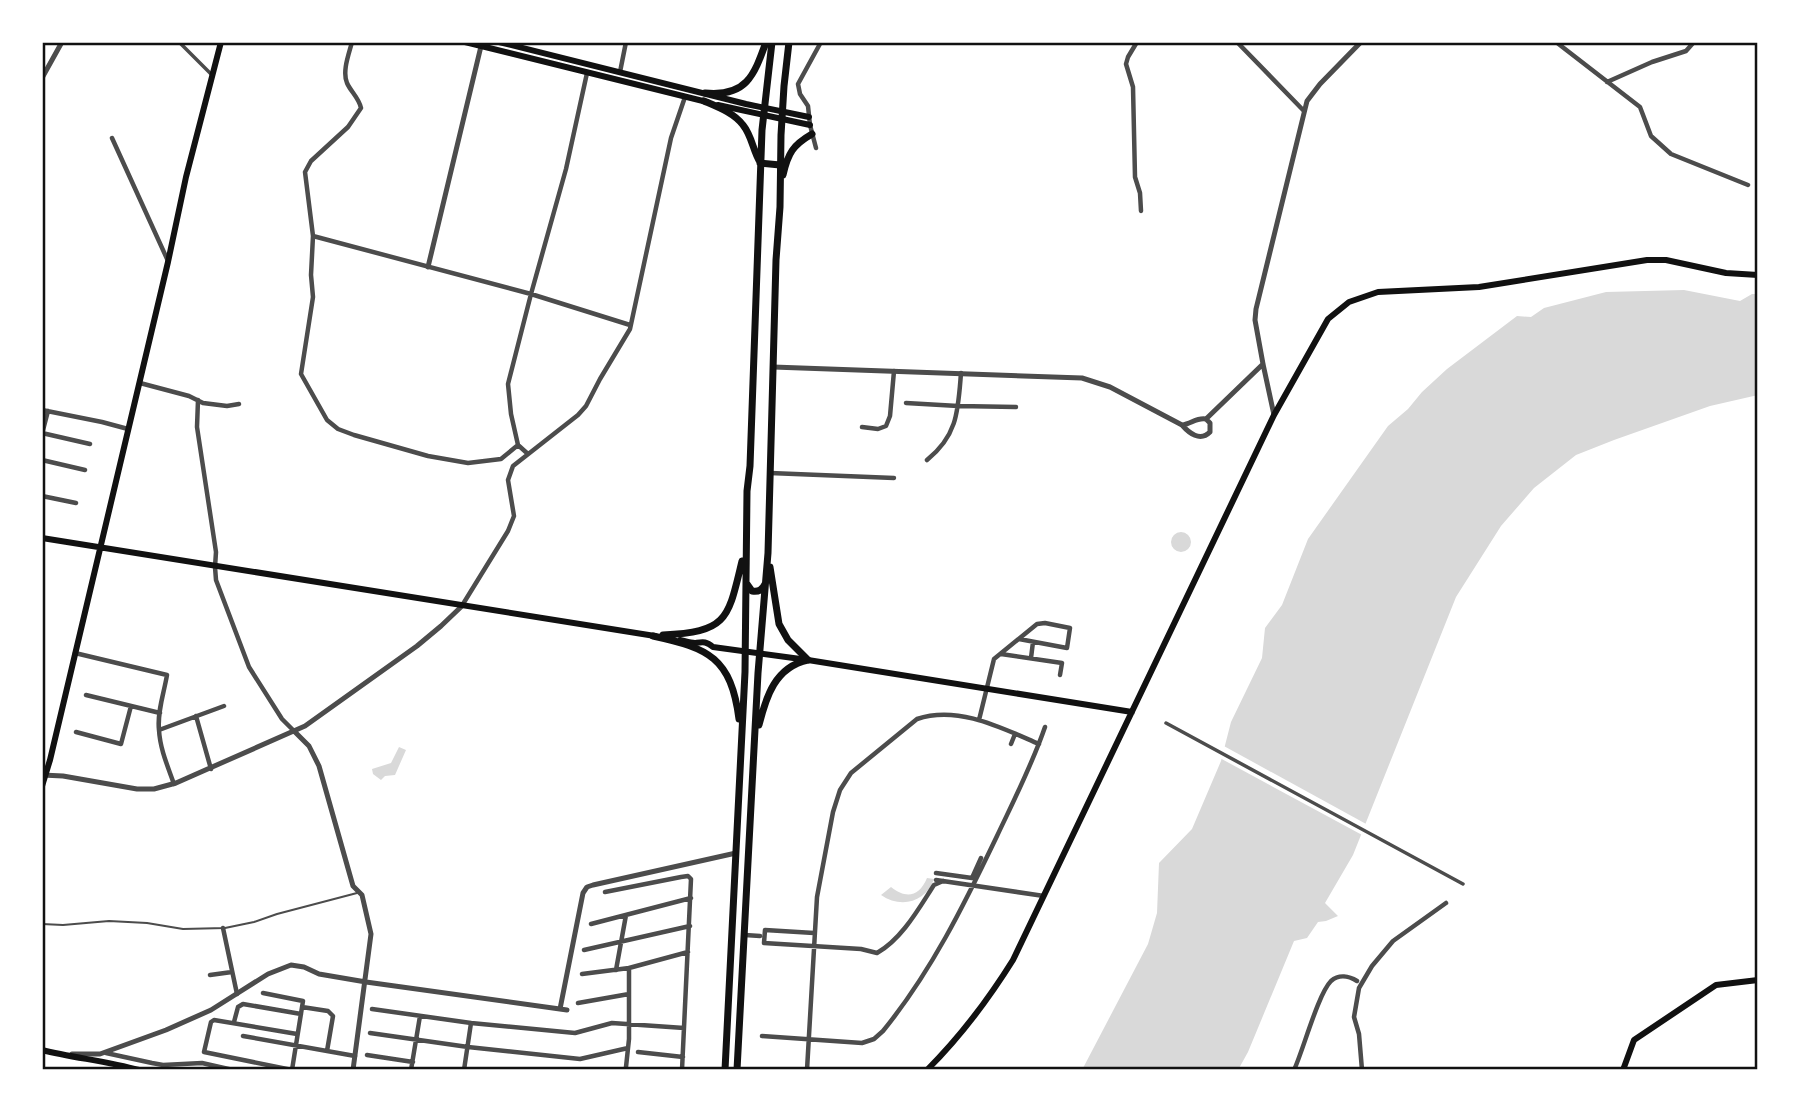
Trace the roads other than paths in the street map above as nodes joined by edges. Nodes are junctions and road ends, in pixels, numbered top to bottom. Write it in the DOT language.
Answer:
graph roads {
  1 [pos="62,42"];
  2 [pos="179,42"];
  3 [pos="221,42"];
  4 [pos="352,42"];
  5 [pos="465,42"];
  6 [pos="499,42"];
  7 [pos="625,42"];
  8 [pos="769,42"];
  9 [pos="789,42"];
  10 [pos="821,42"];
  11 [pos="1138,42"];
  12 [pos="1237,42"];
  13 [pos="1361,42"];
  14 [pos="1556,42"];
  15 [pos="1695,42"];
  16 [pos="481,44"];
  17 [pos="620,72"];
  18 [pos="587,73"];
  19 [pos="212,75"];
  20 [pos="42,78"];
  21 [pos="1607,82"];
  22 [pos="685,97"];
  23 [pos="705,97"];
  24 [pos="764,111"];
  25 [pos="1304,111"];
  26 [pos="782,115"];
  27 [pos="809,121"];
  28 [pos="812,134"];
  29 [pos="112,138"];
  30 [pos="816,149"];
  31 [pos="760,163"];
  32 [pos="780,165"];
  33 [pos="1748,185"];
  34 [pos="780,186"];
  35 [pos="1141,211"];
  36 [pos="313,236"];
  37 [pos="168,262"];
  38 [pos="429,267"];
  39 [pos="1758,275"];
  40 [pos="531,294"];
  41 [pos="630,326"];
  42 [pos="1263,364"];
  43 [pos="773,367"];
  44 [pos="894,371"];
  45 [pos="961,373"];
  46 [pos="139,382"];
  47 [pos="198,400"];
  48 [pos="906,402"];
  49 [pos="239,404"];
  50 [pos="958,406"];
  51 [pos="1016,407"];
  52 [pos="45,410"];
  53 [pos="1274,415"];
  54 [pos="1206,419"];
  55 [pos="1182,425"];
  56 [pos="862,427"];
  57 [pos="128,429"];
  58 [pos="42,434"];
  59 [pos="90,444"];
  60 [pos="518,445"];
  61 [pos="528,453"];
  62 [pos="42,460"];
  63 [pos="927,460"];
  64 [pos="85,470"];
  65 [pos="769,473"];
  66 [pos="894,478"];
  67 [pos="42,496"];
  68 [pos="76,503"];
  69 [pos="42,538"];
  70 [pos="99,547"];
  71 [pos="745,550"];
  72 [pos="768,552"];
  73 [pos="215,567"];
  74 [pos="746,580"];
  75 [pos="765,583"];
  76 [pos="463,604"];
  77 [pos="653,636"];
  78 [pos="1019,639"];
  79 [pos="1033,642"];
  80 [pos="710,650"];
  81 [pos="744,652"];
  82 [pos="75,653"];
  83 [pos="760,654"];
  84 [pos="1000,654"];
  85 [pos="1031,658"];
  86 [pos="808,660"];
  87 [pos="1060,675"];
  88 [pos="988,690"];
  89 [pos="86,695"];
  90 [pos="131,706"];
  91 [pos="224,706"];
  92 [pos="1132,712"];
  93 [pos="160,713"];
  94 [pos="196,716"];
  95 [pos="979,720"];
  96 [pos="1166,723"];
  97 [pos="305,726"];
  98 [pos="1045,727"];
  99 [pos="159,730"];
  100 [pos="294,731"];
  101 [pos="76,732"];
  102 [pos="1015,734"];
  103 [pos="741,739"];
  104 [pos="755,740"];
  105 [pos="305,741"];
  106 [pos="1010,744"];
  107 [pos="1039,744"];
  108 [pos="211,769"];
  109 [pos="44,776"];
  110 [pos="174,784"];
  111 [pos="42,786"];
  112 [pos="736,853"];
  113 [pos="981,858"];
  114 [pos="974,878"];
  115 [pos="943,881"];
  116 [pos="1463,884"];
  117 [pos="974,885"];
  118 [pos="360,892"];
  119 [pos="605,892"];
  120 [pos="1044,896"];
  121 [pos="691,898"];
  122 [pos="1446,903"];
  123 [pos="626,915"];
  124 [pos="42,924"];
  125 [pos="591,924"];
  126 [pos="690,926"];
  127 [pos="223,928"];
  128 [pos="814,933"];
  129 [pos="745,935"];
  130 [pos="763,936"];
  131 [pos="621,943"];
  132 [pos="813,946"];
  133 [pos="584,950"];
  134 [pos="688,952"];
  135 [pos="629,968"];
  136 [pos="616,970"];
  137 [pos="232,972"];
  138 [pos="582,974"];
  139 [pos="211,975"];
  140 [pos="1758,980"];
  141 [pos="1357,981"];
  142 [pos="366,982"];
  143 [pos="237,993"];
  144 [pos="263,993"];
  145 [pos="629,994"];
  146 [pos="578,1003"];
  147 [pos="302,1007"];
  148 [pos="372,1009"];
  149 [pos="559,1009"];
  150 [pos="567,1010"];
  151 [pos="301,1014"];
  152 [pos="420,1016"];
  153 [pos="234,1022"];
  154 [pos="471,1023"];
  155 [pos="629,1023"];
  156 [pos="684,1028"];
  157 [pos="370,1033"];
  158 [pos="297,1034"];
  159 [pos="243,1036"];
  160 [pos="762,1036"];
  161 [pos="416,1039"];
  162 [pos="809,1040"];
  163 [pos="295,1045"];
  164 [pos="468,1047"];
  165 [pos="628,1048"];
  166 [pos="42,1050"];
  167 [pos="327,1051"];
  168 [pos="638,1052"];
  169 [pos="104,1053"];
  170 [pos="58,1054"];
  171 [pos="367,1055"];
  172 [pos="355,1056"];
  173 [pos="228,1057"];
  174 [pos="683,1057"];
  175 [pos="413,1062"];
  176 [pos="225,1068"];
  177 [pos="139,1070"];
  178 [pos="233,1070"];
  179 [pos="292,1070"];
  180 [pos="353,1070"];
  181 [pos="411,1070"];
  182 [pos="464,1070"];
  183 [pos="625,1070"];
  184 [pos="682,1070"];
  185 [pos="725,1070"];
  186 [pos="737,1070"];
  187 [pos="807,1070"];
  188 [pos="927,1070"];
  189 [pos="1294,1070"];
  190 [pos="1362,1070"];
  191 [pos="1623,1070"];
  1 -- 20 [label="street"];
  2 -- 19 [label="street"];
  3 -- 19 [label="main road"];
  4 -- 36 [label="street"];
  5 -- 16 [label="main road"];
  6 -- 17 [label="main road"];
  7 -- 17 [label="street"];
  8 -- 23 [label="main road"];
  8 -- 24 [label="main road"];
  9 -- 26 [label="main road"];
  10 -- 27 [label="street"];
  11 -- 35 [label="street"];
  12 -- 25 [label="street"];
  13 -- 25 [label="street"];
  14 -- 21 [label="street"];
  15 -- 21 [label="street"];
  16 -- 18 [label="main road"];
  16 -- 38 [label="street"];
  17 -- 23 [label="main road"];
  18 -- 22 [label="main road"];
  18 -- 40 [label="street"];
  19 -- 37 [label="main road"];
  21 -- 33 [label="street"];
  22 -- 23 [label="main road"];
  22 -- 41 [label="street"];
  23 -- 24 [label="main road"];
  23 -- 31 [label="main road"];
  24 -- 26 [label="main road"];
  24 -- 31 [label="main road"];
  25 -- 42 [label="street"];
  26 -- 27 [label="main road"];
  26 -- 32 [label="main road"];
  27 -- 28 [label="street"];
  28 -- 30 [label="street"];
  28 -- 34 [label="main road"];
  29 -- 37 [label="street"];
  31 -- 32 [label="main road"];
  31 -- 71 [label="main road"];
  32 -- 34 [label="main road"];
  34 -- 43 [label="main road"];
  36 -- 38 [label="street"];
  36 -- 60 [label="street"];
  37 -- 46 [label="main road"];
  38 -- 40 [label="street"];
  39 -- 53 [label="main road"];
  40 -- 41 [label="street"];
  40 -- 60 [label="street"];
  41 -- 61 [label="street"];
  42 -- 53 [label="street"];
  42 -- 54 [label="street"];
  43 -- 44 [label="street"];
  43 -- 65 [label="main road"];
  44 -- 45 [label="street"];
  44 -- 56 [label="street"];
  45 -- 50 [label="street"];
  45 -- 55 [label="street"];
  46 -- 47 [label="street"];
  46 -- 57 [label="main road"];
  47 -- 49 [label="street"];
  47 -- 73 [label="street"];
  48 -- 50 [label="street"];
  50 -- 51 [label="street"];
  50 -- 63 [label="street"];
  52 -- 57 [label="street"];
  52 -- 58 [label="street"];
  53 -- 92 [label="main road"];
  54 -- 55 [label="street"];
  54 -- 55 [label="street"];
  57 -- 70 [label="main road"];
  58 -- 59 [label="street"];
  60 -- 61 [label="street"];
  61 -- 76 [label="street"];
  62 -- 64 [label="street"];
  65 -- 66 [label="street"];
  65 -- 72 [label="main road"];
  67 -- 68 [label="street"];
  69 -- 70 [label="main road"];
  70 -- 73 [label="main road"];
  70 -- 82 [label="main road"];
  71 -- 74 [label="main road"];
  71 -- 77 [label="main road"];
  72 -- 75 [label="main road"];
  72 -- 86 [label="main road"];
  73 -- 76 [label="main road"];
  73 -- 100 [label="street"];
  74 -- 75 [label="main road"];
  74 -- 81 [label="main road"];
  75 -- 83 [label="main road"];
  76 -- 77 [label="main road"];
  76 -- 97 [label="street"];
  77 -- 80 [label="main road"];
  78 -- 79 [label="street"];
  78 -- 79 [label="street"];
  78 -- 84 [label="street"];
  79 -- 85 [label="street"];
  80 -- 81 [label="main road"];
  80 -- 103 [label="main road"];
  81 -- 83 [label="main road"];
  81 -- 103 [label="main road"];
  82 -- 93 [label="street"];
  82 -- 109 [label="main road"];
  83 -- 86 [label="main road"];
  83 -- 104 [label="main road"];
  84 -- 85 [label="street"];
  84 -- 88 [label="street"];
  85 -- 87 [label="street"];
  86 -- 88 [label="main road"];
  86 -- 104 [label="main road"];
  88 -- 92 [label="main road"];
  88 -- 95 [label="street"];
  89 -- 90 [label="street"];
  90 -- 93 [label="street"];
  90 -- 101 [label="street"];
  91 -- 94 [label="street"];
  92 -- 120 [label="main road"];
  93 -- 99 [label="street"];
  94 -- 99 [label="street"];
  94 -- 108 [label="street"];
  95 -- 102 [label="street"];
  95 -- 128 [label="street"];
  96 -- 116 [label="street"];
  97 -- 100 [label="street"];
  97 -- 105 [label="street"];
  98 -- 107 [label="street"];
  99 -- 110 [label="street"];
  100 -- 105 [label="street"];
  100 -- 108 [label="street"];
  102 -- 106 [label="street"];
  102 -- 107 [label="street"];
  103 -- 112 [label="main road"];
  104 -- 129 [label="main road"];
  105 -- 118 [label="street"];
  107 -- 114 [label="street"];
  108 -- 110 [label="street"];
  109 -- 110 [label="street"];
  109 -- 111 [label="main road"];
  112 -- 149 [label="street"];
  112 -- 185 [label="main road"];
  113 -- 114 [label="street"];
  114 -- 115 [label="street"];
  114 -- 117 [label="street"];
  115 -- 117 [label="street"];
  115 -- 132 [label="street"];
  117 -- 120 [label="street"];
  117 -- 162 [label="street"];
  118 -- 127 [label="lane"];
  118 -- 142 [label="street"];
  119 -- 121 [label="street"];
  120 -- 188 [label="main road"];
  121 -- 123 [label="street"];
  121 -- 126 [label="street"];
  122 -- 190 [label="street"];
  123 -- 125 [label="street"];
  123 -- 131 [label="street"];
  124 -- 127 [label="lane"];
  126 -- 131 [label="street"];
  126 -- 134 [label="street"];
  127 -- 137 [label="street"];
  128 -- 130 [label="street"];
  128 -- 132 [label="street"];
  129 -- 130 [label="street"];
  129 -- 186 [label="main road"];
  130 -- 132 [label="street"];
  131 -- 133 [label="street"];
  131 -- 136 [label="street"];
  132 -- 162 [label="street"];
  134 -- 135 [label="street"];
  134 -- 156 [label="street"];
  135 -- 136 [label="street"];
  135 -- 145 [label="street"];
  136 -- 138 [label="street"];
  137 -- 139 [label="street"];
  137 -- 143 [label="street"];
  140 -- 191 [label="main road"];
  141 -- 189 [label="street"];
  142 -- 143 [label="street"];
  142 -- 149 [label="street"];
  142 -- 172 [label="street"];
  143 -- 169 [label="street"];
  144 -- 147 [label="street"];
  145 -- 146 [label="street"];
  145 -- 155 [label="street"];
  147 -- 151 [label="street"];
  147 -- 167 [label="street"];
  148 -- 152 [label="street"];
  149 -- 150 [label="street"];
  151 -- 153 [label="street"];
  151 -- 158 [label="street"];
  152 -- 154 [label="street"];
  152 -- 161 [label="street"];
  153 -- 158 [label="street"];
  153 -- 173 [label="street"];
  154 -- 155 [label="street"];
  154 -- 164 [label="street"];
  155 -- 156 [label="street"];
  155 -- 165 [label="street"];
  156 -- 174 [label="street"];
  157 -- 161 [label="street"];
  158 -- 163 [label="street"];
  159 -- 163 [label="street"];
  160 -- 162 [label="street"];
  161 -- 164 [label="street"];
  161 -- 175 [label="street"];
  162 -- 187 [label="street"];
  163 -- 167 [label="street"];
  163 -- 179 [label="street"];
  164 -- 165 [label="street"];
  164 -- 182 [label="street"];
  165 -- 183 [label="street"];
  166 -- 170 [label="main road"];
  167 -- 172 [label="street"];
  168 -- 174 [label="street"];
  169 -- 170 [label="street"];
  169 -- 176 [label="street"];
  170 -- 177 [label="main road"];
  171 -- 175 [label="street"];
  172 -- 180 [label="street"];
  173 -- 176 [label="street"];
  173 -- 179 [label="street"];
  174 -- 184 [label="street"];
  175 -- 181 [label="street"];
  176 -- 178 [label="street"];
}
